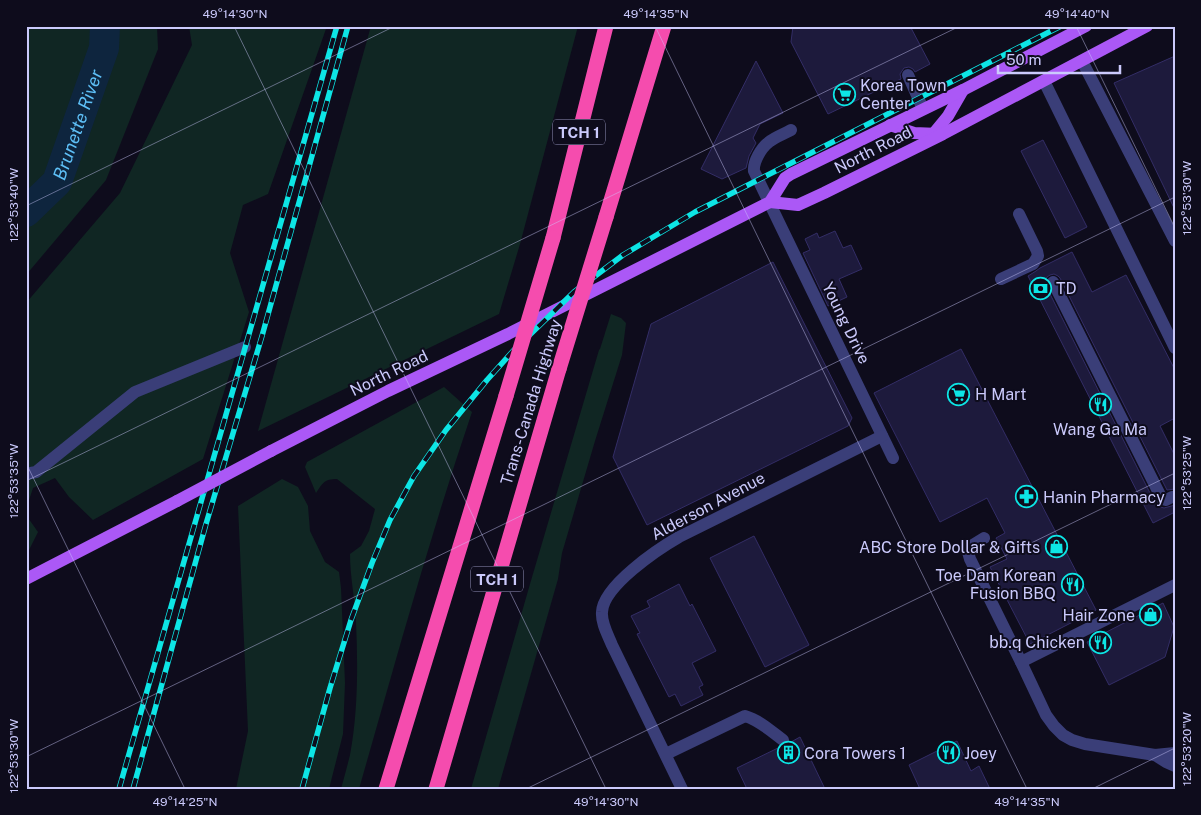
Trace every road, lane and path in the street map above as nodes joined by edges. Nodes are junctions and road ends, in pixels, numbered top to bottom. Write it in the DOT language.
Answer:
graph roads {
  1 [pos="606,26"];
  2 [pos="660,26"];
  3 [pos="664,26"];
  4 [pos="1086,26"];
  5 [pos="1145,27"];
  6 [pos="659,43"];
  7 [pos="1082,61"];
  8 [pos="908,75"];
  9 [pos="1044,81"];
  10 [pos="963,90"];
  11 [pos="923,109"];
  12 [pos="890,125"];
  13 [pos="791,130"];
  14 [pos="935,136"];
  15 [pos="770,202"];
  16 [pos="1020,214"];
  17 [pos="1175,241"];
  18 [pos="1001,279"];
  19 [pos="1053,282"];
  20 [pos="245,347"];
  21 [pos="1175,348"];
  22 [pos="882,436"];
  23 [pos="893,458"];
  24 [pos="26,474"];
  25 [pos="1175,497"];
  26 [pos="984,538"];
  27 [pos="26,579"];
  28 [pos="1175,585"];
  29 [pos="1020,662"];
  30 [pos="783,740"];
  31 [pos="1175,753"];
  32 [pos="666,754"];
  33 [pos="1156,755"];
  34 [pos="1175,766"];
  35 [pos="386,789"];
  36 [pos="436,789"];
  37 [pos="682,789"];
  1 -- 35 [label="highway, Trans-Canada Highway / TCH 1, bridge"];
  2 -- 6 [label="highway"];
  3 -- 6 [label="highway, Trans-Canada Highway / TCH 1"];
  4 -- 10 [label="main road, North Road"];
  5 -- 7 [label="main road, North Road"];
  6 -- 36 [label="highway, Trans-Canada Highway / TCH 1, bridge"];
  7 -- 9 [label="main road, North Road"];
  7 -- 17 [label="street"];
  8 -- 11 [label="street"];
  9 -- 14 [label="main road, North Road"];
  9 -- 21 [label="street"];
  10 -- 11 [label="main road, North Road"];
  10 -- 14 [label="main road"];
  11 -- 12 [label="main road, North Road"];
  12 -- 14 [label="main road"];
  12 -- 15 [label="main road, North Road"];
  13 -- 15 [label="street, Young Drive"];
  14 -- 15 [label="main road, North Road"];
  15 -- 22 [label="street, Young Drive"];
  15 -- 27 [label="main road, North Road, bridge"];
  16 -- 18 [label="street"];
  19 -- 25 [label="street"];
  20 -- 24 [label="street"];
  22 -- 23 [label="street, Young Drive"];
  22 -- 32 [label="street, Alderson Avenue"];
  26 -- 29 [label="street"];
  28 -- 29 [label="street"];
  29 -- 33 [label="street"];
  30 -- 32 [label="street"];
  31 -- 33 [label="street"];
  32 -- 37 [label="street, Alderson Avenue"];
  33 -- 34 [label="street"];
}
